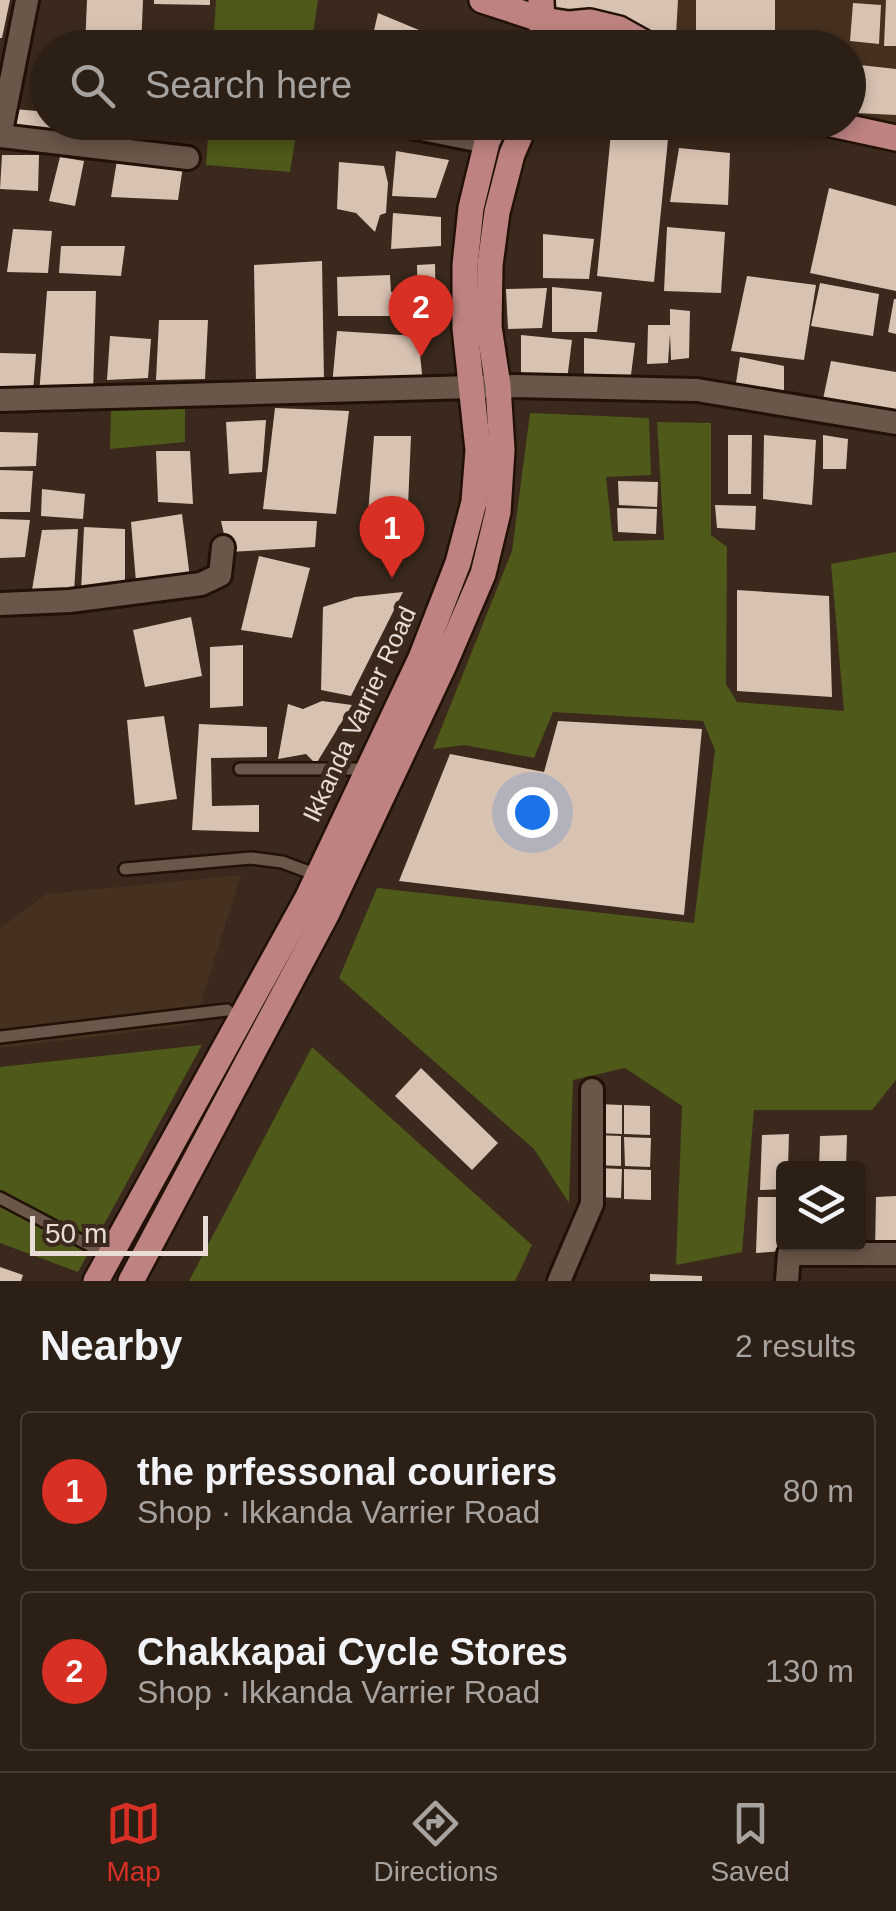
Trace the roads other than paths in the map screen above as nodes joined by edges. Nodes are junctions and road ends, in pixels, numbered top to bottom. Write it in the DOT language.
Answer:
graph roads {
  1 [pos="28,0"];
  2 [pos="482,0"];
  3 [pos="542,10"];
  4 [pos="621,30"];
  5 [pos="866,132"];
  6 [pos="0,136"];
  7 [pos="896,138"];
  8 [pos="30,140"];
  9 [pos="34,140"];
  10 [pos="490,140"];
  11 [pos="518,140"];
  12 [pos="188,158"];
  13 [pos="486,387"];
  14 [pos="0,400"];
  15 [pos="896,423"];
  16 [pos="223,547"];
  17 [pos="0,604"];
  18 [pos="240,769"];
  19 [pos="368,769"];
  20 [pos="125,869"];
  21 [pos="318,876"];
  22 [pos="228,1010"];
  23 [pos="0,1037"];
  24 [pos="592,1090"];
  25 [pos="0,1198"];
  26 [pos="896,1254"];
  27 [pos="110,1256"];
  28 [pos="96,1281"];
  29 [pos="131,1281"];
  30 [pos="559,1281"];
  31 [pos="787,1281"];
  1 -- 6 [label="street"];
  2 -- 3 [label="main road"];
  3 -- 4 [label="main road"];
  5 -- 7 [label="main road"];
  6 -- 8 [label="street"];
  9 -- 12 [label="street"];
  10 -- 13 [label="main road, Ikkanda Varrier Road"];
  11 -- 13 [label="main road, Ikkanda Varrier Road"];
  13 -- 14 [label="street"];
  13 -- 15 [label="street"];
  13 -- 19 [label="main road, Ikkanda Varrier Road"];
  13 -- 29 [label="main road, Ikkanda Varrier Road"];
  16 -- 17 [label="street"];
  18 -- 19 [label="lane"];
  19 -- 21 [label="main road, Ikkanda Varrier Road"];
  20 -- 21 [label="lane"];
  21 -- 27 [label="main road, Ikkanda Varrier Road"];
  22 -- 23 [label="lane"];
  24 -- 30 [label="street"];
  25 -- 27 [label="lane"];
  26 -- 31 [label="street"];
  27 -- 28 [label="main road, Ikkanda Varrier Road"];
}
